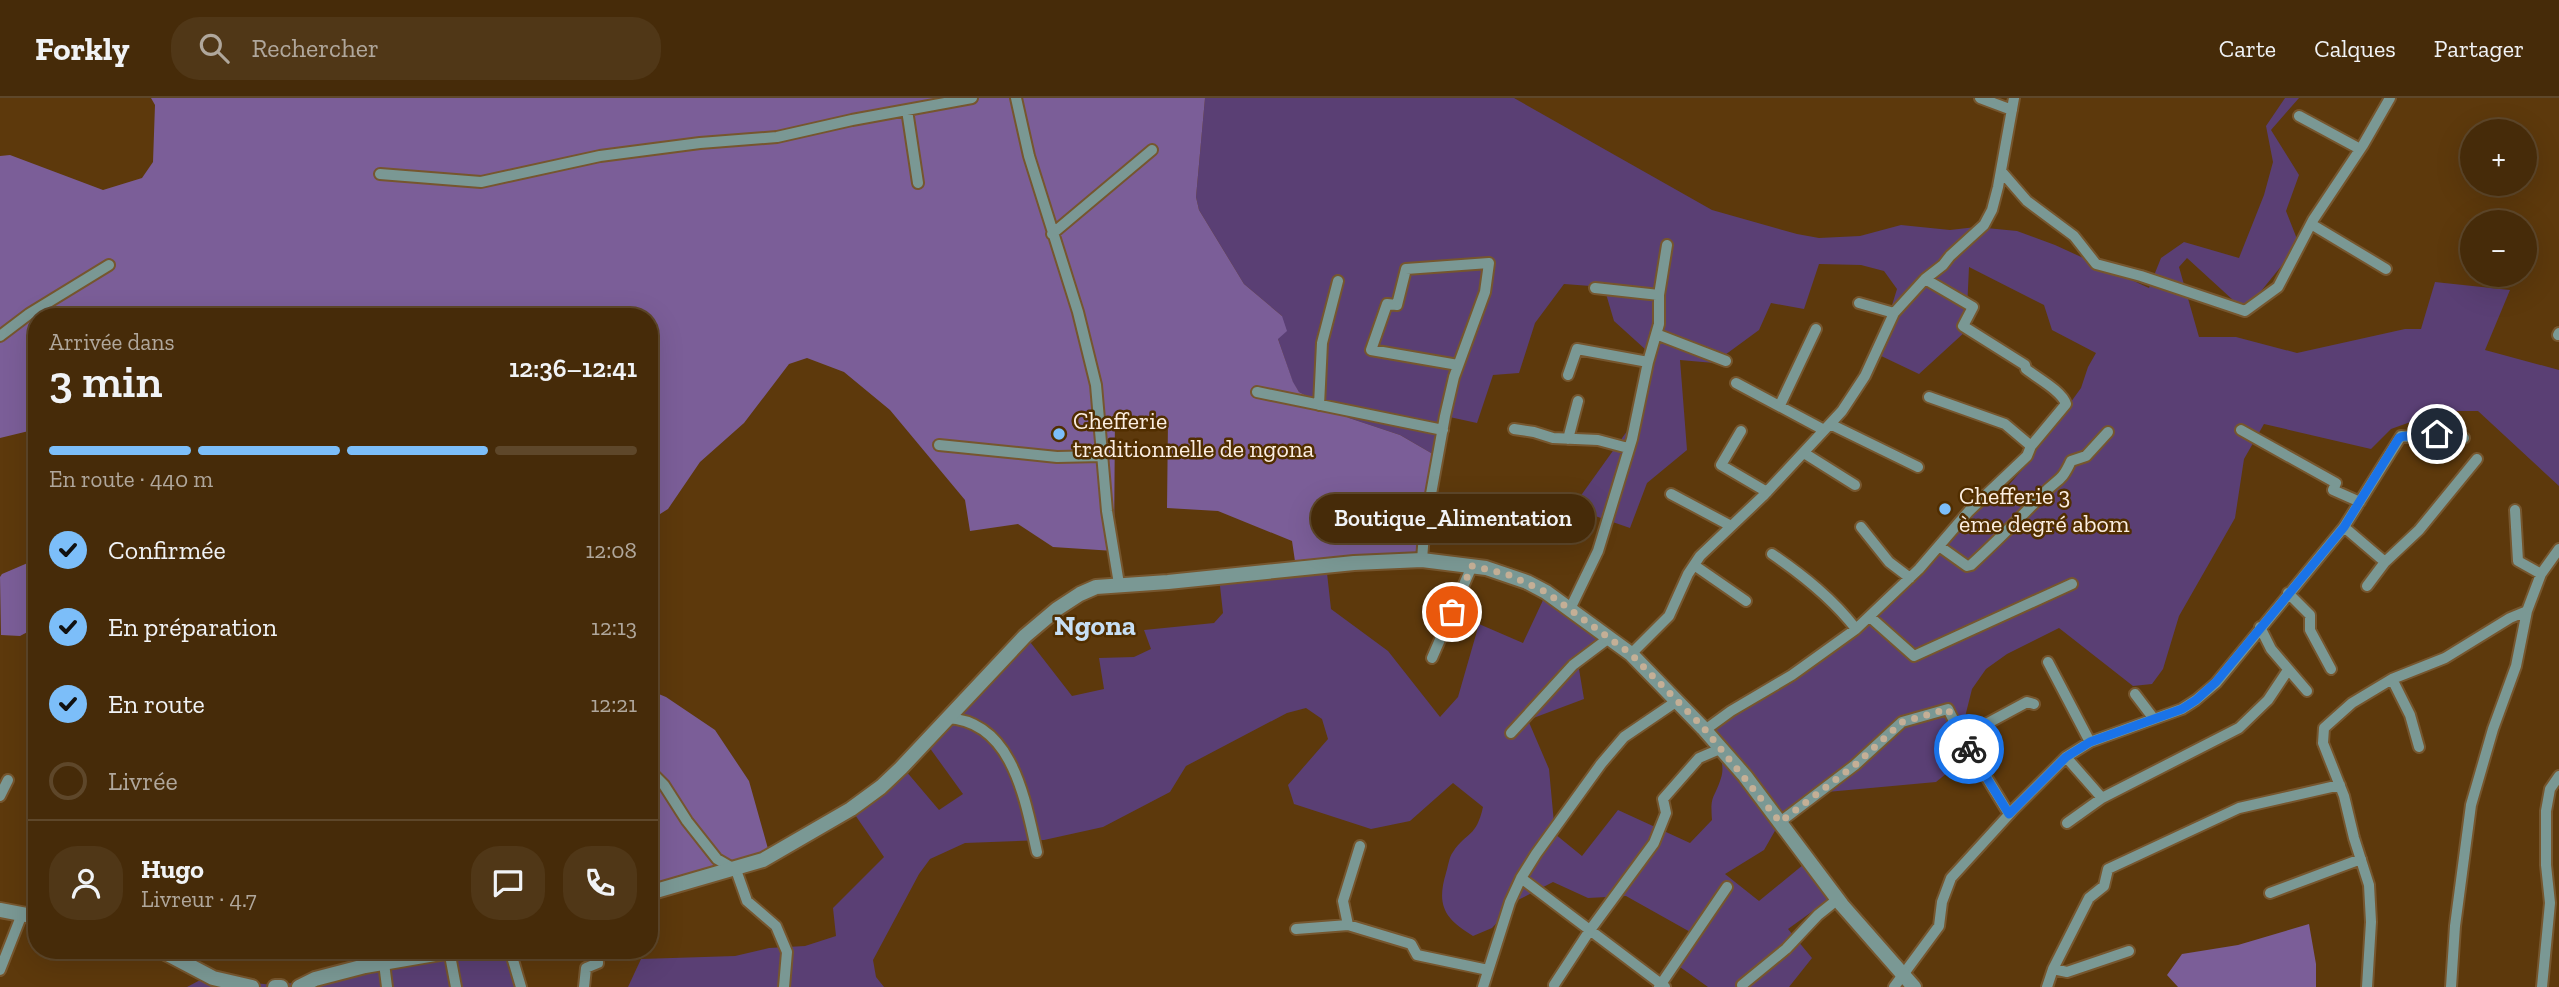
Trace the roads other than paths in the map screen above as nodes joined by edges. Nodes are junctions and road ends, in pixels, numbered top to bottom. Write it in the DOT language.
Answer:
graph roads {
  1 [pos="972,98"];
  2 [pos="1016,98"];
  3 [pos="1980,98"];
  4 [pos="2014,98"];
  5 [pos="2390,98"];
  6 [pos="907,110"];
  7 [pos="2012,110"];
  8 [pos="2299,116"];
  9 [pos="2360,149"];
  10 [pos="1152,150"];
  11 [pos="2001,171"];
  12 [pos="380,174"];
  13 [pos="918,183"];
  14 [pos="2311,224"];
  15 [pos="1052,234"];
  16 [pos="1667,245"];
  17 [pos="109,265"];
  18 [pos="2386,269"];
  19 [pos="1925,279"];
  20 [pos="1338,281"];
  21 [pos="1595,288"];
  22 [pos="1659,295"];
  23 [pos="1860,303"];
  24 [pos="39,308"];
  25 [pos="1894,313"];
  26 [pos="28,315"];
  27 [pos="1816,329"];
  28 [pos="1656,334"];
  29 [pos="0,336"];
  30 [pos="1726,361"];
  31 [pos="1648,362"];
  32 [pos="1458,365"];
  33 [pos="1568,375"];
  34 [pos="1736,383"];
  35 [pos="1257,392"];
  36 [pos="1929,397"];
  37 [pos="1578,401"];
  38 [pos="1319,405"];
  39 [pos="1780,405"];
  40 [pos="1827,427"];
  41 [pos="1514,429"];
  42 [pos="1443,430"];
  43 [pos="2241,430"];
  44 [pos="1741,431"];
  45 [pos="2108,432"];
  46 [pos="2464,438"];
  47 [pos="1568,439"];
  48 [pos="939,445"];
  49 [pos="2031,446"];
  50 [pos="1628,449"];
  51 [pos="1804,453"];
  52 [pos="1102,456"];
  53 [pos="2477,459"];
  54 [pos="1917,467"];
  55 [pos="1855,485"];
  56 [pos="1767,492"];
  57 [pos="1671,494"];
  58 [pos="2360,502"];
  59 [pos="2515,510"];
  60 [pos="1731,526"];
  61 [pos="1861,527"];
  62 [pos="2344,527"];
  63 [pos="1939,546"];
  64 [pos="2559,549"];
  65 [pos="1772,554"];
  66 [pos="1422,560"];
  67 [pos="2385,562"];
  68 [pos="1694,565"];
  69 [pos="1472,566"];
  70 [pos="2542,574"];
  71 [pos="1910,579"];
  72 [pos="1119,584"];
  73 [pos="2072,584"];
  74 [pos="2367,586"];
  75 [pos="2288,593"];
  76 [pos="1746,601"];
  77 [pos="1570,609"];
  78 [pos="2527,611"];
  79 [pos="1870,617"];
  80 [pos="2260,627"];
  81 [pos="1856,629"];
  82 [pos="1609,638"];
  83 [pos="1631,654"];
  84 [pos="1432,658"];
  85 [pos="2048,662"];
  86 [pos="2331,669"];
  87 [pos="2288,670"];
  88 [pos="2392,679"];
  89 [pos="2307,691"];
  90 [pos="2135,694"];
  91 [pos="1677,701"];
  92 [pos="2034,704"];
  93 [pos="947,718"];
  94 [pos="2154,719"];
  95 [pos="1705,730"];
  96 [pos="1511,733"];
  97 [pos="1962,737"];
  98 [pos="2090,742"];
  99 [pos="2419,747"];
  100 [pos="1720,749"];
  101 [pos="2066,757"];
  102 [pos="2559,776"];
  103 [pos="658,779"];
  104 [pos="8,780"];
  105 [pos="2340,785"];
  106 [pos="0,796"];
  107 [pos="2102,798"];
  108 [pos="2009,814"];
  109 [pos="1780,822"];
  110 [pos="2067,823"];
  111 [pos="1360,846"];
  112 [pos="1037,852"];
  113 [pos="2361,859"];
  114 [pos="736,870"];
  115 [pos="1521,878"];
  116 [pos="1727,887"];
  117 [pos="658,891"];
  118 [pos="2270,893"];
  119 [pos="1838,899"];
  120 [pos="0,910"];
  121 [pos="28,915"];
  122 [pos="28,917"];
  123 [pos="1348,925"];
  124 [pos="1296,929"];
  125 [pos="1590,930"];
  126 [pos="2129,951"];
  127 [pos="173,959"];
  128 [pos="417,959"];
  129 [pos="451,959"];
  130 [pos="513,959"];
  131 [pos="597,959"];
  132 [pos="384,963"];
  133 [pos="2053,969"];
  134 [pos="0,970"];
  135 [pos="1488,970"];
  136 [pos="1902,974"];
  137 [pos="204,980"];
  138 [pos="1554,985"];
  139 [pos="1742,985"];
  140 [pos="303,986"];
  141 [pos="1662,986"];
  142 [pos="252,987"];
  143 [pos="275,987"];
  144 [pos="281,987"];
  145 [pos="387,987"];
  146 [pos="456,987"];
  147 [pos="521,987"];
  148 [pos="584,987"];
  149 [pos="784,987"];
  150 [pos="1483,987"];
  151 [pos="1894,987"];
  152 [pos="1914,987"];
  153 [pos="2048,987"];
  154 [pos="2367,987"];
  155 [pos="2451,987"];
  156 [pos="2542,987"];
  1 -- 6 [label="street"];
  2 -- 15 [label="street"];
  3 -- 7 [label="street"];
  4 -- 7 [label="street"];
  5 -- 9 [label="street"];
  6 -- 12 [label="street"];
  6 -- 13 [label="street"];
  7 -- 11 [label="street"];
  8 -- 9 [label="street"];
  9 -- 14 [label="street"];
  10 -- 15 [label="street"];
  11 -- 14 [label="street"];
  11 -- 19 [label="street"];
  14 -- 18 [label="street"];
  15 -- 52 [label="street"];
  16 -- 22 [label="street"];
  17 -- 24 [label="street"];
  19 -- 25 [label="street"];
  19 -- 49 [label="street"];
  20 -- 38 [label="street"];
  21 -- 22 [label="street"];
  22 -- 28 [label="street"];
  23 -- 25 [label="street"];
  25 -- 40 [label="street"];
  26 -- 29 [label="street"];
  27 -- 39 [label="street"];
  28 -- 30 [label="street"];
  28 -- 31 [label="street"];
  31 -- 33 [label="street"];
  31 -- 50 [label="street"];
  32 -- 32 [label="street"];
  32 -- 42 [label="street"];
  34 -- 39 [label="street"];
  35 -- 38 [label="street"];
  36 -- 49 [label="street"];
  37 -- 47 [label="street"];
  38 -- 42 [label="street"];
  39 -- 40 [label="street"];
  40 -- 51 [label="street"];
  40 -- 54 [label="street"];
  41 -- 47 [label="street"];
  42 -- 66 [label="street"];
  43 -- 58 [label="street"];
  44 -- 56 [label="street"];
  45 -- 63 [label="street"];
  46 -- 58 [label="street"];
  47 -- 50 [label="street"];
  48 -- 52 [label="street"];
  49 -- 63 [label="street"];
  50 -- 77 [label="street"];
  51 -- 55 [label="street"];
  51 -- 56 [label="street"];
  52 -- 72 [label="street"];
  53 -- 67 [label="street"];
  56 -- 60 [label="street"];
  57 -- 60 [label="street"];
  58 -- 62 [label="street"];
  59 -- 70 [label="street"];
  60 -- 68 [label="street"];
  61 -- 71 [label="street"];
  62 -- 67 [label="street"];
  62 -- 75 [label="street"];
  63 -- 71 [label="street"];
  64 -- 70 [label="street"];
  65 -- 81 [label="street"];
  66 -- 69 [label="street"];
  66 -- 72 [label="street"];
  67 -- 74 [label="street"];
  68 -- 76 [label="street"];
  68 -- 83 [label="street"];
  69 -- 77 [label="street"];
  69 -- 84 [label="street"];
  70 -- 78 [label="street"];
  71 -- 79 [label="street"];
  72 -- 93 [label="street"];
  73 -- 79 [label="street"];
  75 -- 80 [label="street"];
  75 -- 86 [label="street"];
  77 -- 82 [label="street"];
  78 -- 88 [label="street"];
  78 -- 155 [label="street"];
  79 -- 81 [label="street"];
  80 -- 87 [label="street"];
  80 -- 94 [label="street"];
  81 -- 95 [label="street"];
  82 -- 83 [label="street"];
  82 -- 96 [label="street"];
  83 -- 91 [label="street"];
  85 -- 98 [label="street"];
  87 -- 89 [label="street"];
  87 -- 107 [label="street"];
  88 -- 99 [label="street"];
  88 -- 105 [label="street"];
  90 -- 94 [label="street"];
  91 -- 95 [label="street"];
  91 -- 115 [label="street"];
  92 -- 97 [label="street"];
  93 -- 112 [label="street"];
  93 -- 114 [label="street"];
  94 -- 98 [label="street"];
  95 -- 100 [label="street"];
  97 -- 108 [label="street"];
  97 -- 109 [label="street"];
  98 -- 101 [label="street"];
  100 -- 109 [label="street"];
  100 -- 125 [label="street"];
  101 -- 107 [label="street"];
  101 -- 108 [label="street"];
  102 -- 156 [label="street"];
  103 -- 114 [label="street"];
  104 -- 106 [label="street"];
  105 -- 113 [label="street"];
  105 -- 133 [label="street"];
  107 -- 110 [label="street"];
  108 -- 136 [label="street"];
  109 -- 119 [label="street"];
  111 -- 123 [label="street"];
  113 -- 118 [label="street"];
  113 -- 154 [label="street"];
  114 -- 117 [label="street"];
  114 -- 149 [label="street"];
  115 -- 125 [label="street"];
  115 -- 135 [label="street"];
  116 -- 141 [label="street"];
  119 -- 136 [label="street"];
  119 -- 139 [label="street"];
  120 -- 121 [label="street"];
  122 -- 134 [label="street"];
  123 -- 124 [label="street"];
  123 -- 135 [label="street"];
  125 -- 138 [label="street"];
  125 -- 141 [label="street"];
  126 -- 133 [label="street"];
  127 -- 137 [label="street"];
  128 -- 132 [label="street"];
  129 -- 146 [label="street"];
  130 -- 147 [label="street"];
  131 -- 148 [label="street"];
  132 -- 140 [label="street"];
  132 -- 145 [label="street"];
  133 -- 153 [label="street"];
  135 -- 150 [label="street"];
  136 -- 151 [label="street"];
  136 -- 152 [label="street"];
  137 -- 142 [label="street"];
  143 -- 144 [label="street"];
}
